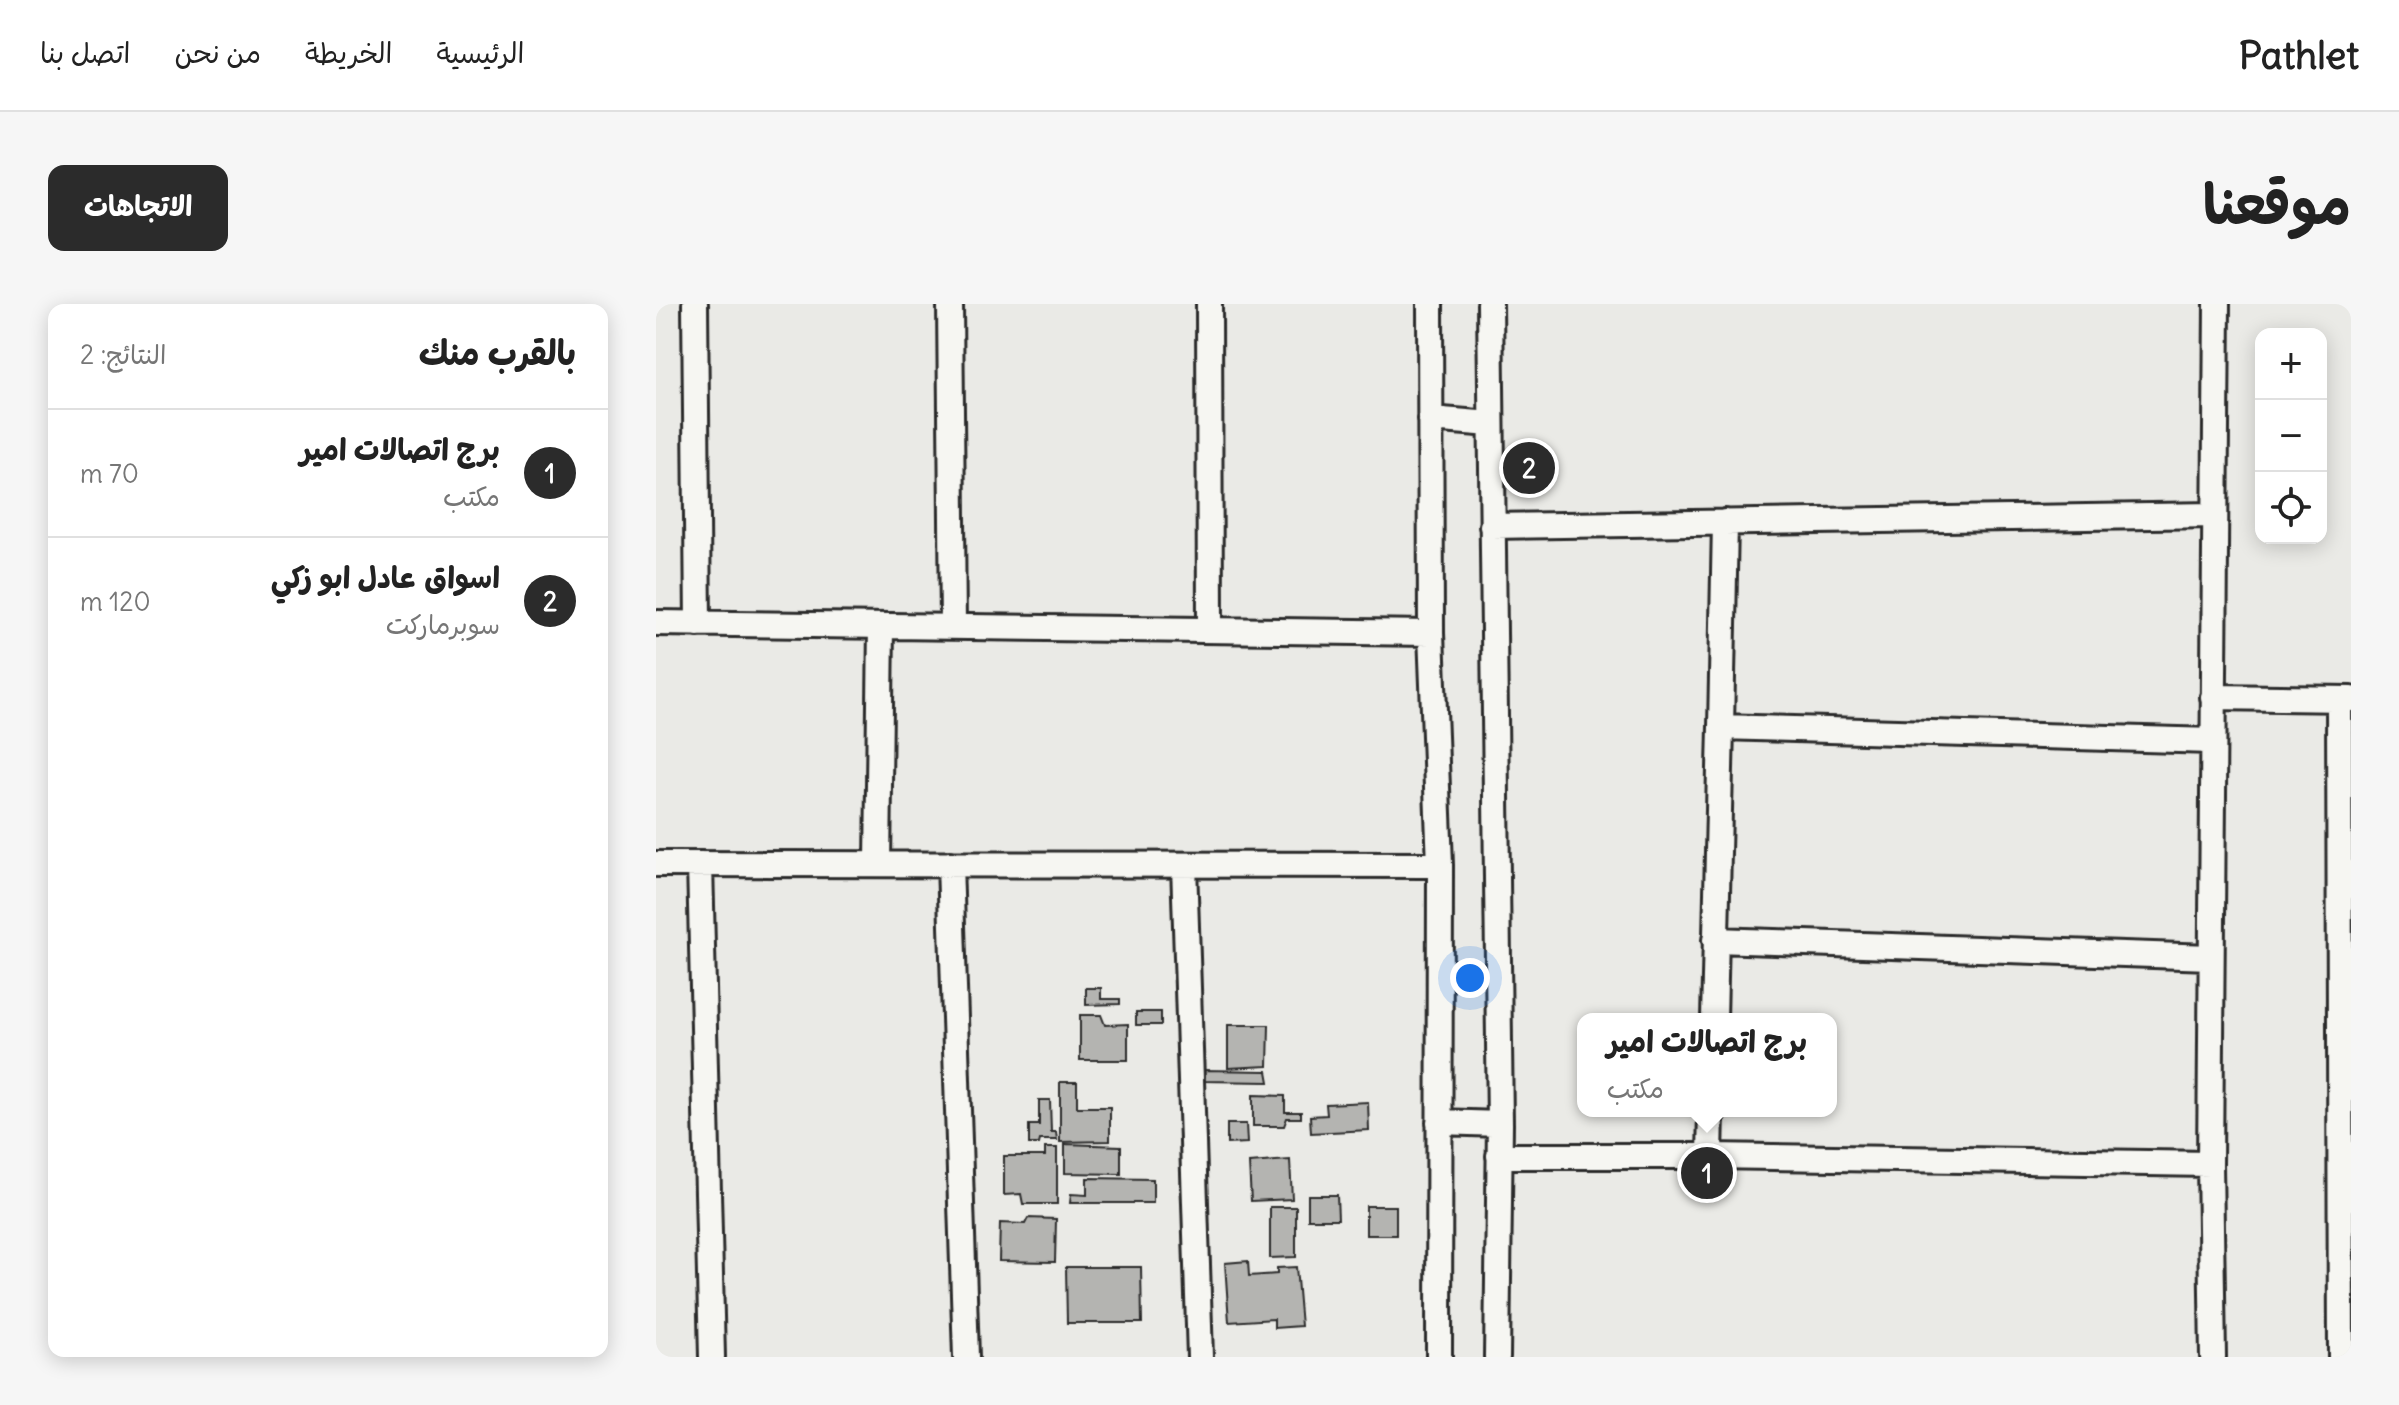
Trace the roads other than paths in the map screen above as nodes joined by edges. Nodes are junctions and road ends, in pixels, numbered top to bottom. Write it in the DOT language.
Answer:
graph roads {
  1 [pos="695,304"];
  2 [pos="950,304"];
  3 [pos="1209,304"];
  4 [pos="1430,304"];
  5 [pos="1490,304"];
  6 [pos="2217,304"];
  7 [pos="1430,419"];
  8 [pos="1491,424"];
  9 [pos="2214,515"];
  10 [pos="1725,522"];
  11 [pos="1492,526"];
  12 [pos="656,623"];
  13 [pos="698,624"];
  14 [pos="881,626"];
  15 [pos="953,627"];
  16 [pos="1210,630"];
  17 [pos="1431,633"];
  18 [pos="2213,697"];
  19 [pos="2345,699"];
  20 [pos="1721,727"];
  21 [pos="2213,741"];
  22 [pos="656,864"];
  23 [pos="700,864"];
  24 [pos="878,864"];
  25 [pos="950,864"];
  26 [pos="1184,865"];
  27 [pos="1440,865"];
  28 [pos="1715,940"];
  29 [pos="2211,957"];
  30 [pos="1714,1013"];
  31 [pos="1711,1117"];
  32 [pos="1439,1122"];
  33 [pos="1500,1124"];
  34 [pos="1499,1156"];
  35 [pos="1710,1156"];
  36 [pos="2210,1164"];
  37 [pos="712,1357"];
  38 [pos="966,1357"];
  39 [pos="1200,1357"];
  40 [pos="1439,1357"];
  41 [pos="1497,1357"];
  42 [pos="2213,1357"];
  43 [pos="2341,1357"];
  1 -- 13 [label="street"];
  2 -- 15 [label="street"];
  3 -- 16 [label="street"];
  4 -- 7 [label="street"];
  5 -- 8 [label="street"];
  6 -- 9 [label="street"];
  7 -- 8 [label="street"];
  7 -- 17 [label="street"];
  8 -- 11 [label="street"];
  9 -- 10 [label="street"];
  9 -- 18 [label="street"];
  10 -- 11 [label="street"];
  10 -- 20 [label="street"];
  11 -- 33 [label="street"];
  12 -- 13 [label="street"];
  13 -- 14 [label="street"];
  14 -- 15 [label="street"];
  14 -- 24 [label="street"];
  15 -- 16 [label="street"];
  16 -- 17 [label="street"];
  17 -- 27 [label="street"];
  18 -- 19 [label="street"];
  18 -- 21 [label="street"];
  19 -- 43 [label="street"];
  20 -- 21 [label="street"];
  20 -- 28 [label="street"];
  21 -- 29 [label="street"];
  22 -- 23 [label="street"];
  23 -- 24 [label="street"];
  23 -- 37 [label="street"];
  24 -- 25 [label="street"];
  25 -- 26 [label="street"];
  25 -- 38 [label="street"];
  26 -- 27 [label="street"];
  26 -- 39 [label="street"];
  27 -- 32 [label="street"];
  28 -- 29 [label="street"];
  28 -- 30 [label="street"];
  29 -- 36 [label="street"];
  31 -- 35 [label="street"];
  32 -- 33 [label="street"];
  32 -- 40 [label="street"];
  33 -- 34 [label="street"];
  34 -- 35 [label="street"];
  34 -- 41 [label="street"];
  35 -- 36 [label="street"];
  36 -- 42 [label="street"];
}
